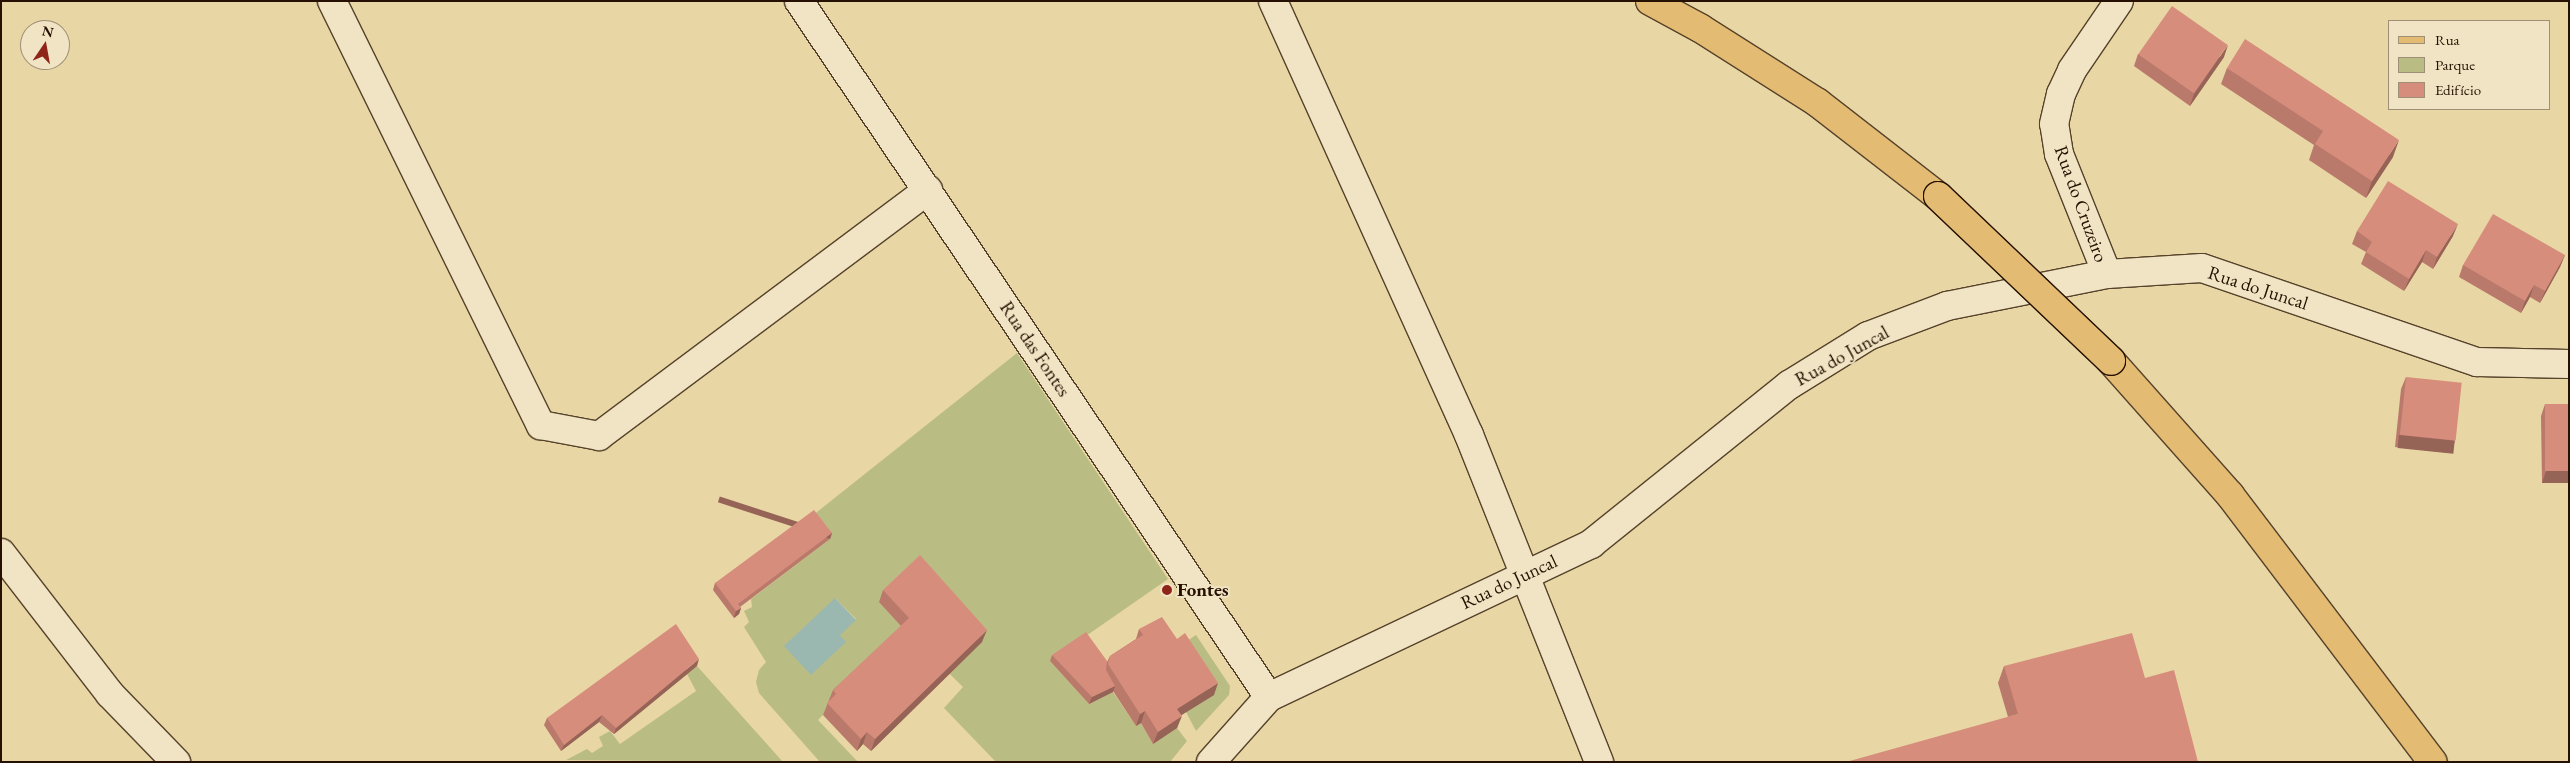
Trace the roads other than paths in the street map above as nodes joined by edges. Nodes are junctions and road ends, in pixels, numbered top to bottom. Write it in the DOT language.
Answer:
graph roads {
  1 [pos="332,1"];
  2 [pos="799,1"];
  3 [pos="1273,1"];
  4 [pos="1650,1"];
  5 [pos="2119,1"];
  6 [pos="928,190"];
  7 [pos="2107,274"];
  8 [pos="2569,364"];
  9 [pos="1,553"];
  10 [pos="1524,573"];
  11 [pos="2352,657"];
  12 [pos="1269,697"];
  13 [pos="176,762"];
  14 [pos="1211,762"];
  15 [pos="1599,762"];
  16 [pos="2419,762"];
  17 [pos="2433,762"];
  1 -- 6 [label="street"];
  2 -- 6 [label="street, Rua das Fontes"];
  3 -- 10 [label="street"];
  4 -- 11 [label="main road, bridge"];
  5 -- 7 [label="street, Rua do Cruzeiro"];
  6 -- 12 [label="street, Rua das Fontes"];
  7 -- 8 [label="street, Rua do Juncal"];
  7 -- 10 [label="street, Rua do Juncal"];
  9 -- 13 [label="street"];
  10 -- 12 [label="street, Rua do Juncal"];
  10 -- 15 [label="street"];
  11 -- 16 [label="main road"];
  11 -- 17 [label="main road"];
  12 -- 14 [label="street, Rua do Juncal"];
}
